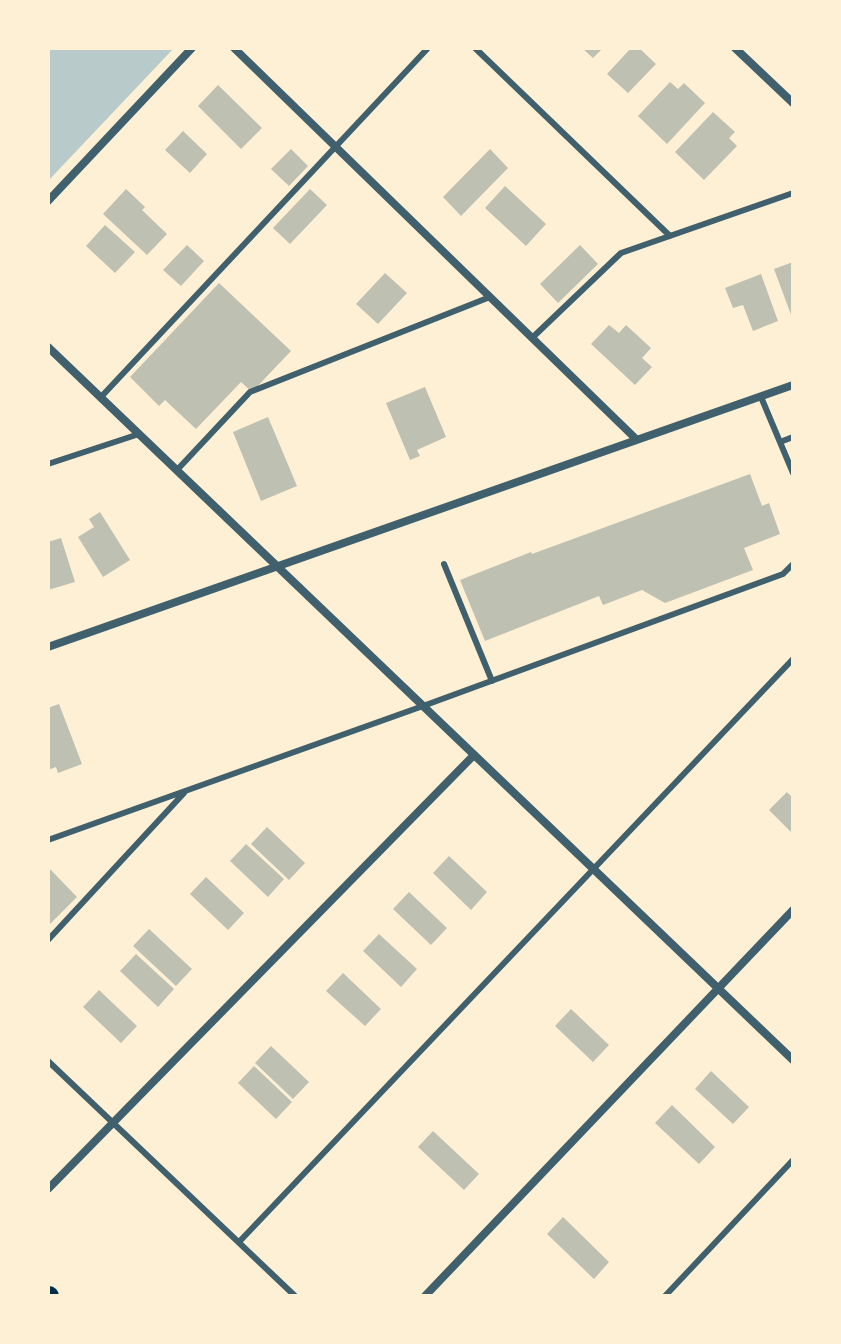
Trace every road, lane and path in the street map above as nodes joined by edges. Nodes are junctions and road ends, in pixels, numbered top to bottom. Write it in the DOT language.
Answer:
graph roads {
  1 [pos="192,48"];
  2 [pos="234,48"];
  3 [pos="428,48"];
  4 [pos="475,48"];
  5 [pos="735,48"];
  6 [pos="793,103"];
  7 [pos="335,146"];
  8 [pos="793,193"];
  9 [pos="48,201"];
  10 [pos="670,236"];
  11 [pos="490,297"];
  12 [pos="532,338"];
  13 [pos="48,347"];
  14 [pos="793,385"];
  15 [pos="101,397"];
  16 [pos="761,397"];
  17 [pos="139,434"];
  18 [pos="793,437"];
  19 [pos="636,439"];
  20 [pos="780,442"];
  21 [pos="48,464"];
  22 [pos="177,470"];
  23 [pos="793,473"];
  24 [pos="444,564"];
  25 [pos="793,564"];
  26 [pos="277,565"];
  27 [pos="48,647"];
  28 [pos="793,659"];
  29 [pos="492,681"];
  30 [pos="423,706"];
  31 [pos="474,755"];
  32 [pos="187,790"];
  33 [pos="48,840"];
  34 [pos="595,870"];
  35 [pos="793,910"];
  36 [pos="48,940"];
  37 [pos="718,988"];
  38 [pos="793,1060"];
  39 [pos="48,1061"];
  40 [pos="112,1124"];
  41 [pos="793,1160"];
  42 [pos="48,1189"];
  43 [pos="239,1242"];
  44 [pos="295,1296"];
  45 [pos="425,1296"];
  46 [pos="665,1296"];
  1 -- 9 [label="street"];
  2 -- 7 [label="street"];
  3 -- 7 [label="lane"];
  4 -- 10 [label="lane"];
  5 -- 6 [label="street"];
  7 -- 11 [label="street"];
  7 -- 15 [label="lane"];
  8 -- 10 [label="lane"];
  10 -- 12 [label="lane"];
  11 -- 12 [label="street"];
  11 -- 22 [label="lane"];
  12 -- 19 [label="street"];
  13 -- 15 [label="street"];
  14 -- 16 [label="street"];
  15 -- 17 [label="street"];
  16 -- 19 [label="street"];
  16 -- 20 [label="lane"];
  17 -- 21 [label="lane"];
  17 -- 22 [label="street"];
  18 -- 20 [label="lane"];
  19 -- 26 [label="street"];
  20 -- 23 [label="lane"];
  22 -- 26 [label="street"];
  24 -- 29 [label="lane"];
  25 -- 29 [label="lane"];
  26 -- 27 [label="street"];
  26 -- 30 [label="street"];
  28 -- 34 [label="lane"];
  29 -- 30 [label="lane"];
  30 -- 31 [label="street"];
  30 -- 32 [label="lane"];
  31 -- 34 [label="street"];
  31 -- 40 [label="street"];
  32 -- 33 [label="lane"];
  32 -- 36 [label="lane"];
  34 -- 37 [label="street"];
  34 -- 43 [label="lane"];
  35 -- 37 [label="street"];
  37 -- 38 [label="street"];
  37 -- 45 [label="street"];
  39 -- 40 [label="lane"];
  40 -- 42 [label="street"];
  40 -- 43 [label="lane"];
  41 -- 46 [label="lane"];
  43 -- 44 [label="lane"];
}
